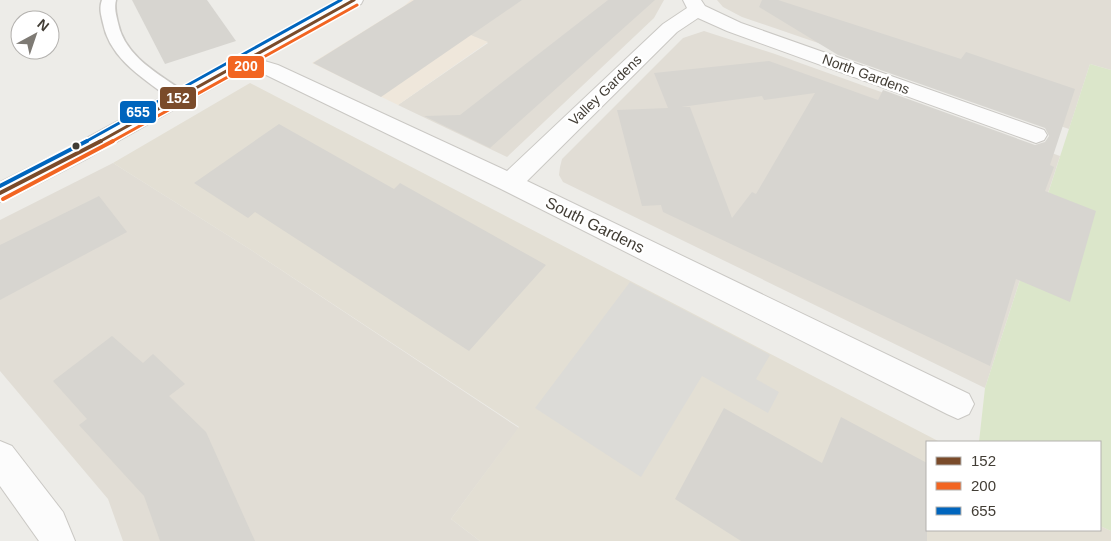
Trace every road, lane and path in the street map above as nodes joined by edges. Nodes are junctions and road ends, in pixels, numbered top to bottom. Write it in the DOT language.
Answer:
graph roads {
  1 [pos="109,0"];
  2 [pos="354,0"];
  3 [pos="694,5"];
  4 [pos="227,69"];
  5 [pos="180,97"];
  6 [pos="1036,135"];
  7 [pos="510,183"];
  8 [pos="0,192"];
  9 [pos="958,404"];
  10 [pos="0,458"];
  11 [pos="56,541"];
  1 -- 5 [label="lane"];
  2 -- 4 [label="street"];
  3 -- 6 [label="street, North Gardens"];
  3 -- 7 [label="street, Valley Gardens"];
  4 -- 5 [label="street"];
  4 -- 7 [label="street, South Gardens"];
  5 -- 8 [label="street"];
  7 -- 9 [label="street, South Gardens"];
  10 -- 11 [label="street"];
}
